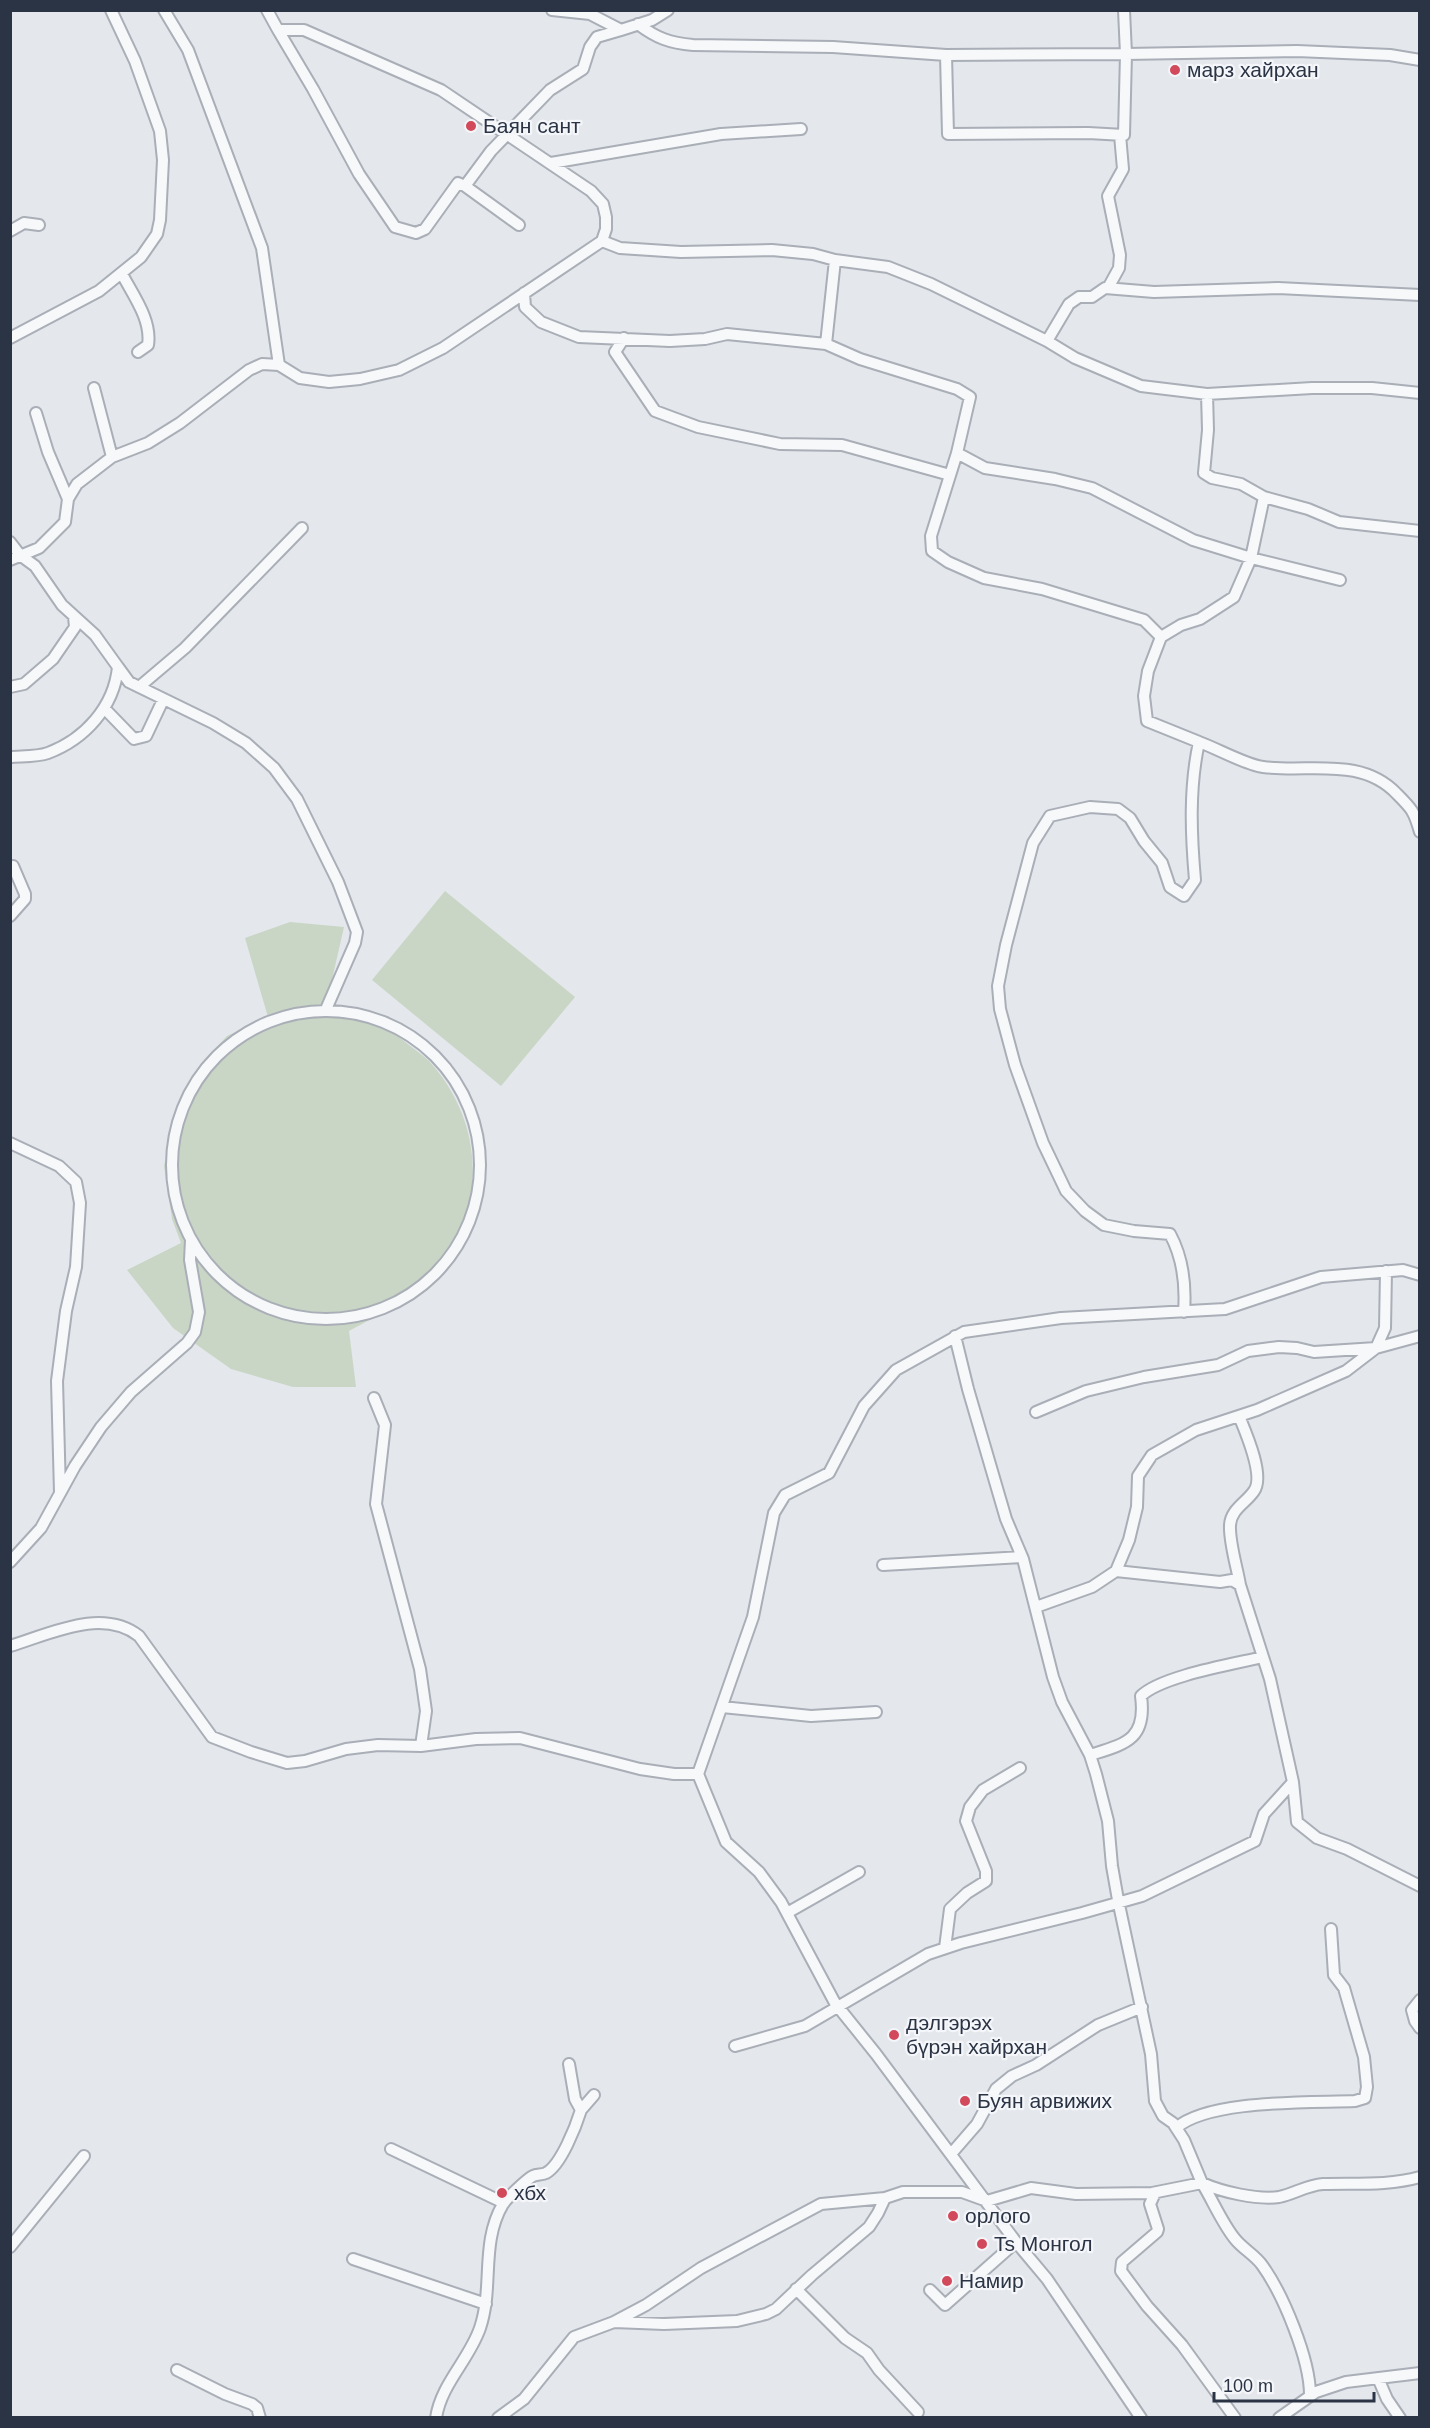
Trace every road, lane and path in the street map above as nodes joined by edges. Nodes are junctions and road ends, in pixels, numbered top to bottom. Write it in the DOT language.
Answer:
graph roads {
  1 [pos="111,10"];
  2 [pos="164,10"];
  3 [pos="267,10"];
  4 [pos="552,10"];
  5 [pos="668,10"];
  6 [pos="1124,10"];
  7 [pos="638,24"];
  8 [pos="278,30"];
  9 [pos="621,30"];
  10 [pos="1126,54"];
  11 [pos="946,55"];
  12 [pos="1419,60"];
  13 [pos="801,129"];
  14 [pos="506,135"];
  15 [pos="1120,135"];
  16 [pos="551,163"];
  17 [pos="465,186"];
  18 [pos="39,225"];
  19 [pos="519,225"];
  20 [pos="10,231"];
  21 [pos="602,241"];
  22 [pos="835,260"];
  23 [pos="122,274"];
  24 [pos="1108,288"];
  25 [pos="524,293"];
  26 [pos="1419,294"];
  27 [pos="10,338"];
  28 [pos="624,338"];
  29 [pos="1047,340"];
  30 [pos="826,344"];
  31 [pos="138,352"];
  32 [pos="279,365"];
  33 [pos="94,388"];
  34 [pos="1419,393"];
  35 [pos="1207,394"];
  36 [pos="36,413"];
  37 [pos="957,453"];
  38 [pos="112,457"];
  39 [pos="950,475"];
  40 [pos="1264,497"];
  41 [pos="68,499"];
  42 [pos="302,528"];
  43 [pos="1419,531"];
  44 [pos="10,542"];
  45 [pos="16,558"];
  46 [pos="1251,558"];
  47 [pos="1340,580"];
  48 [pos="74,617"];
  49 [pos="1161,637"];
  50 [pos="118,667"];
  51 [pos="10,687"];
  52 [pos="140,687"];
  53 [pos="163,700"];
  54 [pos="104,708"];
  55 [pos="1198,742"];
  56 [pos="10,757"];
  57 [pos="1419,832"];
  58 [pos="13,866"];
  59 [pos="10,916"];
  60 [pos="327,1007"];
  61 [pos="10,1143"];
  62 [pos="191,1240"];
  63 [pos="1386,1271"];
  64 [pos="1419,1275"];
  65 [pos="1184,1312"];
  66 [pos="955,1336"];
  67 [pos="1419,1336"];
  68 [pos="1376,1348"];
  69 [pos="375,1398"];
  70 [pos="1036,1412"];
  71 [pos="1239,1416"];
  72 [pos="60,1493"];
  73 [pos="1022,1557"];
  74 [pos="10,1562"];
  75 [pos="884,1565"];
  76 [pos="1116,1571"];
  77 [pos="1240,1585"];
  78 [pos="1036,1607"];
  79 [pos="10,1646"];
  80 [pos="1263,1657"];
  81 [pos="722,1707"];
  82 [pos="876,1712"];
  83 [pos="422,1746"];
  84 [pos="1090,1755"];
  85 [pos="1020,1768"];
  86 [pos="698,1774"];
  87 [pos="1293,1782"];
  88 [pos="859,1872"];
  89 [pos="1419,1886"];
  90 [pos="1119,1903"];
  91 [pos="787,1913"];
  92 [pos="1331,1929"];
  93 [pos="945,1948"];
  94 [pos="1419,2000"];
  95 [pos="837,2007"];
  96 [pos="1142,2007"];
  97 [pos="1419,2028"];
  98 [pos="735,2046"];
  99 [pos="569,2064"];
  100 [pos="594,2095"];
  101 [pos="581,2110"];
  102 [pos="1176,2128"];
  103 [pos="391,2149"];
  104 [pos="951,2154"];
  105 [pos="84,2156"];
  106 [pos="1419,2177"];
  107 [pos="1202,2183"];
  108 [pos="1155,2193"];
  109 [pos="885,2198"];
  110 [pos="987,2201"];
  111 [pos="504,2203"];
  112 [pos="1016,2242"];
  113 [pos="10,2247"];
  114 [pos="353,2259"];
  115 [pos="796,2289"];
  116 [pos="930,2290"];
  117 [pos="486,2304"];
  118 [pos="614,2322"];
  119 [pos="177,2370"];
  120 [pos="1419,2373"];
  121 [pos="1377,2378"];
  122 [pos="1310,2395"];
  123 [pos="918,2412"];
  124 [pos="260,2418"];
  125 [pos="436,2418"];
  126 [pos="498,2418"];
  127 [pos="1141,2418"];
  128 [pos="1235,2418"];
  129 [pos="1280,2418"];
  130 [pos="1400,2418"];
  1 -- 23 [label="street"];
  2 -- 32 [label="street"];
  3 -- 8 [label="street"];
  4 -- 9 [label="street"];
  5 -- 7 [label="street"];
  6 -- 10 [label="street"];
  7 -- 9 [label="street"];
  7 -- 11 [label="street"];
  8 -- 14 [label="street"];
  8 -- 17 [label="street"];
  9 -- 14 [label="street"];
  10 -- 11 [label="street"];
  10 -- 12 [label="street"];
  10 -- 15 [label="street"];
  11 -- 15 [label="street"];
  13 -- 16 [label="street"];
  14 -- 16 [label="street"];
  14 -- 17 [label="street"];
  15 -- 24 [label="street"];
  16 -- 21 [label="street"];
  17 -- 19 [label="street"];
  18 -- 20 [label="street"];
  21 -- 22 [label="street"];
  21 -- 25 [label="street"];
  22 -- 29 [label="street"];
  22 -- 30 [label="street"];
  23 -- 27 [label="street"];
  23 -- 31 [label="street"];
  24 -- 26 [label="street"];
  24 -- 29 [label="street"];
  25 -- 28 [label="street"];
  25 -- 32 [label="street"];
  28 -- 30 [label="street"];
  28 -- 39 [label="street"];
  29 -- 35 [label="street"];
  30 -- 37 [label="street"];
  32 -- 38 [label="street"];
  33 -- 38 [label="street"];
  34 -- 35 [label="street"];
  35 -- 40 [label="street"];
  36 -- 41 [label="street"];
  37 -- 39 [label="street"];
  37 -- 46 [label="street"];
  38 -- 41 [label="street"];
  39 -- 49 [label="street"];
  40 -- 43 [label="street"];
  40 -- 46 [label="street"];
  41 -- 45 [label="street"];
  42 -- 52 [label="street"];
  44 -- 45 [label="street"];
  45 -- 48 [label="street"];
  46 -- 47 [label="street"];
  46 -- 49 [label="street"];
  48 -- 50 [label="street"];
  48 -- 51 [label="street"];
  49 -- 55 [label="street"];
  50 -- 52 [label="street"];
  50 -- 54 [label="street"];
  52 -- 53 [label="street"];
  53 -- 54 [label="street"];
  53 -- 60 [label="street"];
  54 -- 56 [label="street"];
  55 -- 57 [label="street"];
  55 -- 65 [label="street"];
  58 -- 59 [label="street"];
  60 -- 62 [label="street"];
  60 -- 62 [label="street"];
  61 -- 72 [label="street"];
  62 -- 72 [label="street"];
  63 -- 64 [label="street"];
  63 -- 65 [label="street"];
  63 -- 68 [label="street"];
  65 -- 66 [label="street"];
  66 -- 73 [label="street"];
  66 -- 81 [label="street"];
  67 -- 68 [label="street"];
  68 -- 70 [label="street"];
  68 -- 71 [label="street"];
  69 -- 83 [label="street"];
  71 -- 76 [label="street"];
  71 -- 77 [label="street"];
  72 -- 74 [label="street"];
  73 -- 75 [label="street"];
  73 -- 78 [label="street"];
  76 -- 77 [label="street"];
  76 -- 78 [label="street"];
  77 -- 80 [label="street"];
  78 -- 84 [label="street"];
  79 -- 83 [label="street"];
  80 -- 84 [label="street"];
  80 -- 87 [label="street"];
  81 -- 82 [label="street"];
  81 -- 86 [label="street"];
  83 -- 86 [label="street"];
  84 -- 90 [label="street"];
  85 -- 93 [label="street"];
  86 -- 91 [label="street"];
  87 -- 89 [label="street"];
  87 -- 90 [label="street"];
  88 -- 91 [label="street"];
  90 -- 93 [label="street"];
  90 -- 96 [label="street"];
  91 -- 95 [label="street"];
  92 -- 102 [label="street"];
  93 -- 95 [label="street"];
  94 -- 97 [label="street"];
  95 -- 98 [label="street"];
  95 -- 104 [label="street"];
  96 -- 102 [label="street"];
  96 -- 104 [label="street"];
  99 -- 101 [label="street"];
  100 -- 101 [label="street"];
  101 -- 111 [label="street"];
  102 -- 107 [label="street"];
  103 -- 111 [label="street"];
  104 -- 110 [label="street"];
  105 -- 113 [label="street"];
  106 -- 107 [label="street"];
  107 -- 108 [label="street"];
  107 -- 122 [label="street"];
  108 -- 110 [label="street"];
  108 -- 128 [label="street"];
  109 -- 110 [label="street"];
  109 -- 115 [label="street"];
  109 -- 118 [label="street"];
  110 -- 112 [label="street"];
  111 -- 117 [label="street"];
  112 -- 116 [label="street"];
  112 -- 127 [label="street"];
  114 -- 117 [label="street"];
  115 -- 118 [label="street"];
  115 -- 123 [label="street"];
  117 -- 125 [label="street"];
  118 -- 126 [label="street"];
  119 -- 124 [label="street"];
  120 -- 121 [label="street"];
  121 -- 122 [label="street"];
  121 -- 130 [label="street"];
  122 -- 129 [label="street"];
}
